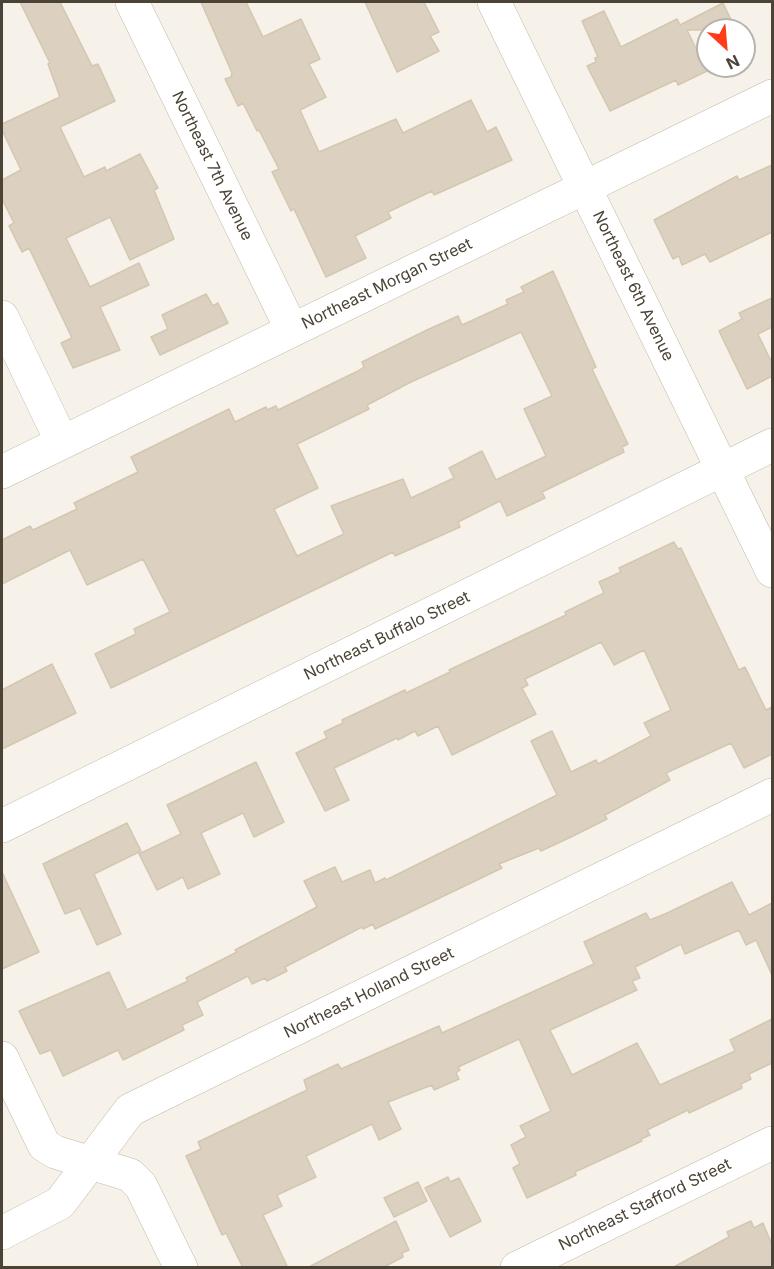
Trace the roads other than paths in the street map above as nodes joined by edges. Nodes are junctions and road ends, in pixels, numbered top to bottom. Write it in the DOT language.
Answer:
graph roads {
  1 [pos="132,2"];
  2 [pos="494,2"];
  3 [pos="772,96"];
  4 [pos="585,188"];
  5 [pos="2,317"];
  6 [pos="292,330"];
  7 [pos="62,442"];
  8 [pos="772,445"];
  9 [pos="723,470"];
  10 [pos="2,472"];
  11 [pos="772,571"];
  12 [pos="772,795"];
  13 [pos="2,826"];
  14 [pos="2,1058"];
  15 [pos="772,1143"];
  16 [pos="90,1163"];
  17 [pos="2,1233"];
  18 [pos="181,1268"];
  19 [pos="517,1268"];
  1 -- 6 [label="street, Northeast 7th Avenue"];
  2 -- 4 [label="street, Northeast 6th Avenue"];
  3 -- 4 [label="street, Northeast Morgan Street"];
  4 -- 6 [label="street, Northeast Morgan Street"];
  4 -- 9 [label="street, Northeast 6th Avenue"];
  5 -- 7 [label="street"];
  6 -- 7 [label="street, Northeast Morgan Street"];
  7 -- 10 [label="street, Northeast Morgan Street"];
  8 -- 9 [label="street, Northeast Buffalo Street"];
  9 -- 11 [label="street, Northeast 6th Avenue"];
  9 -- 13 [label="street, Northeast Buffalo Street"];
  12 -- 16 [label="street, Northeast Holland Street"];
  14 -- 16 [label="street"];
  15 -- 19 [label="street, Northeast Stafford Street"];
  16 -- 17 [label="street, Northeast Holland Street"];
  16 -- 18 [label="street"];
}
